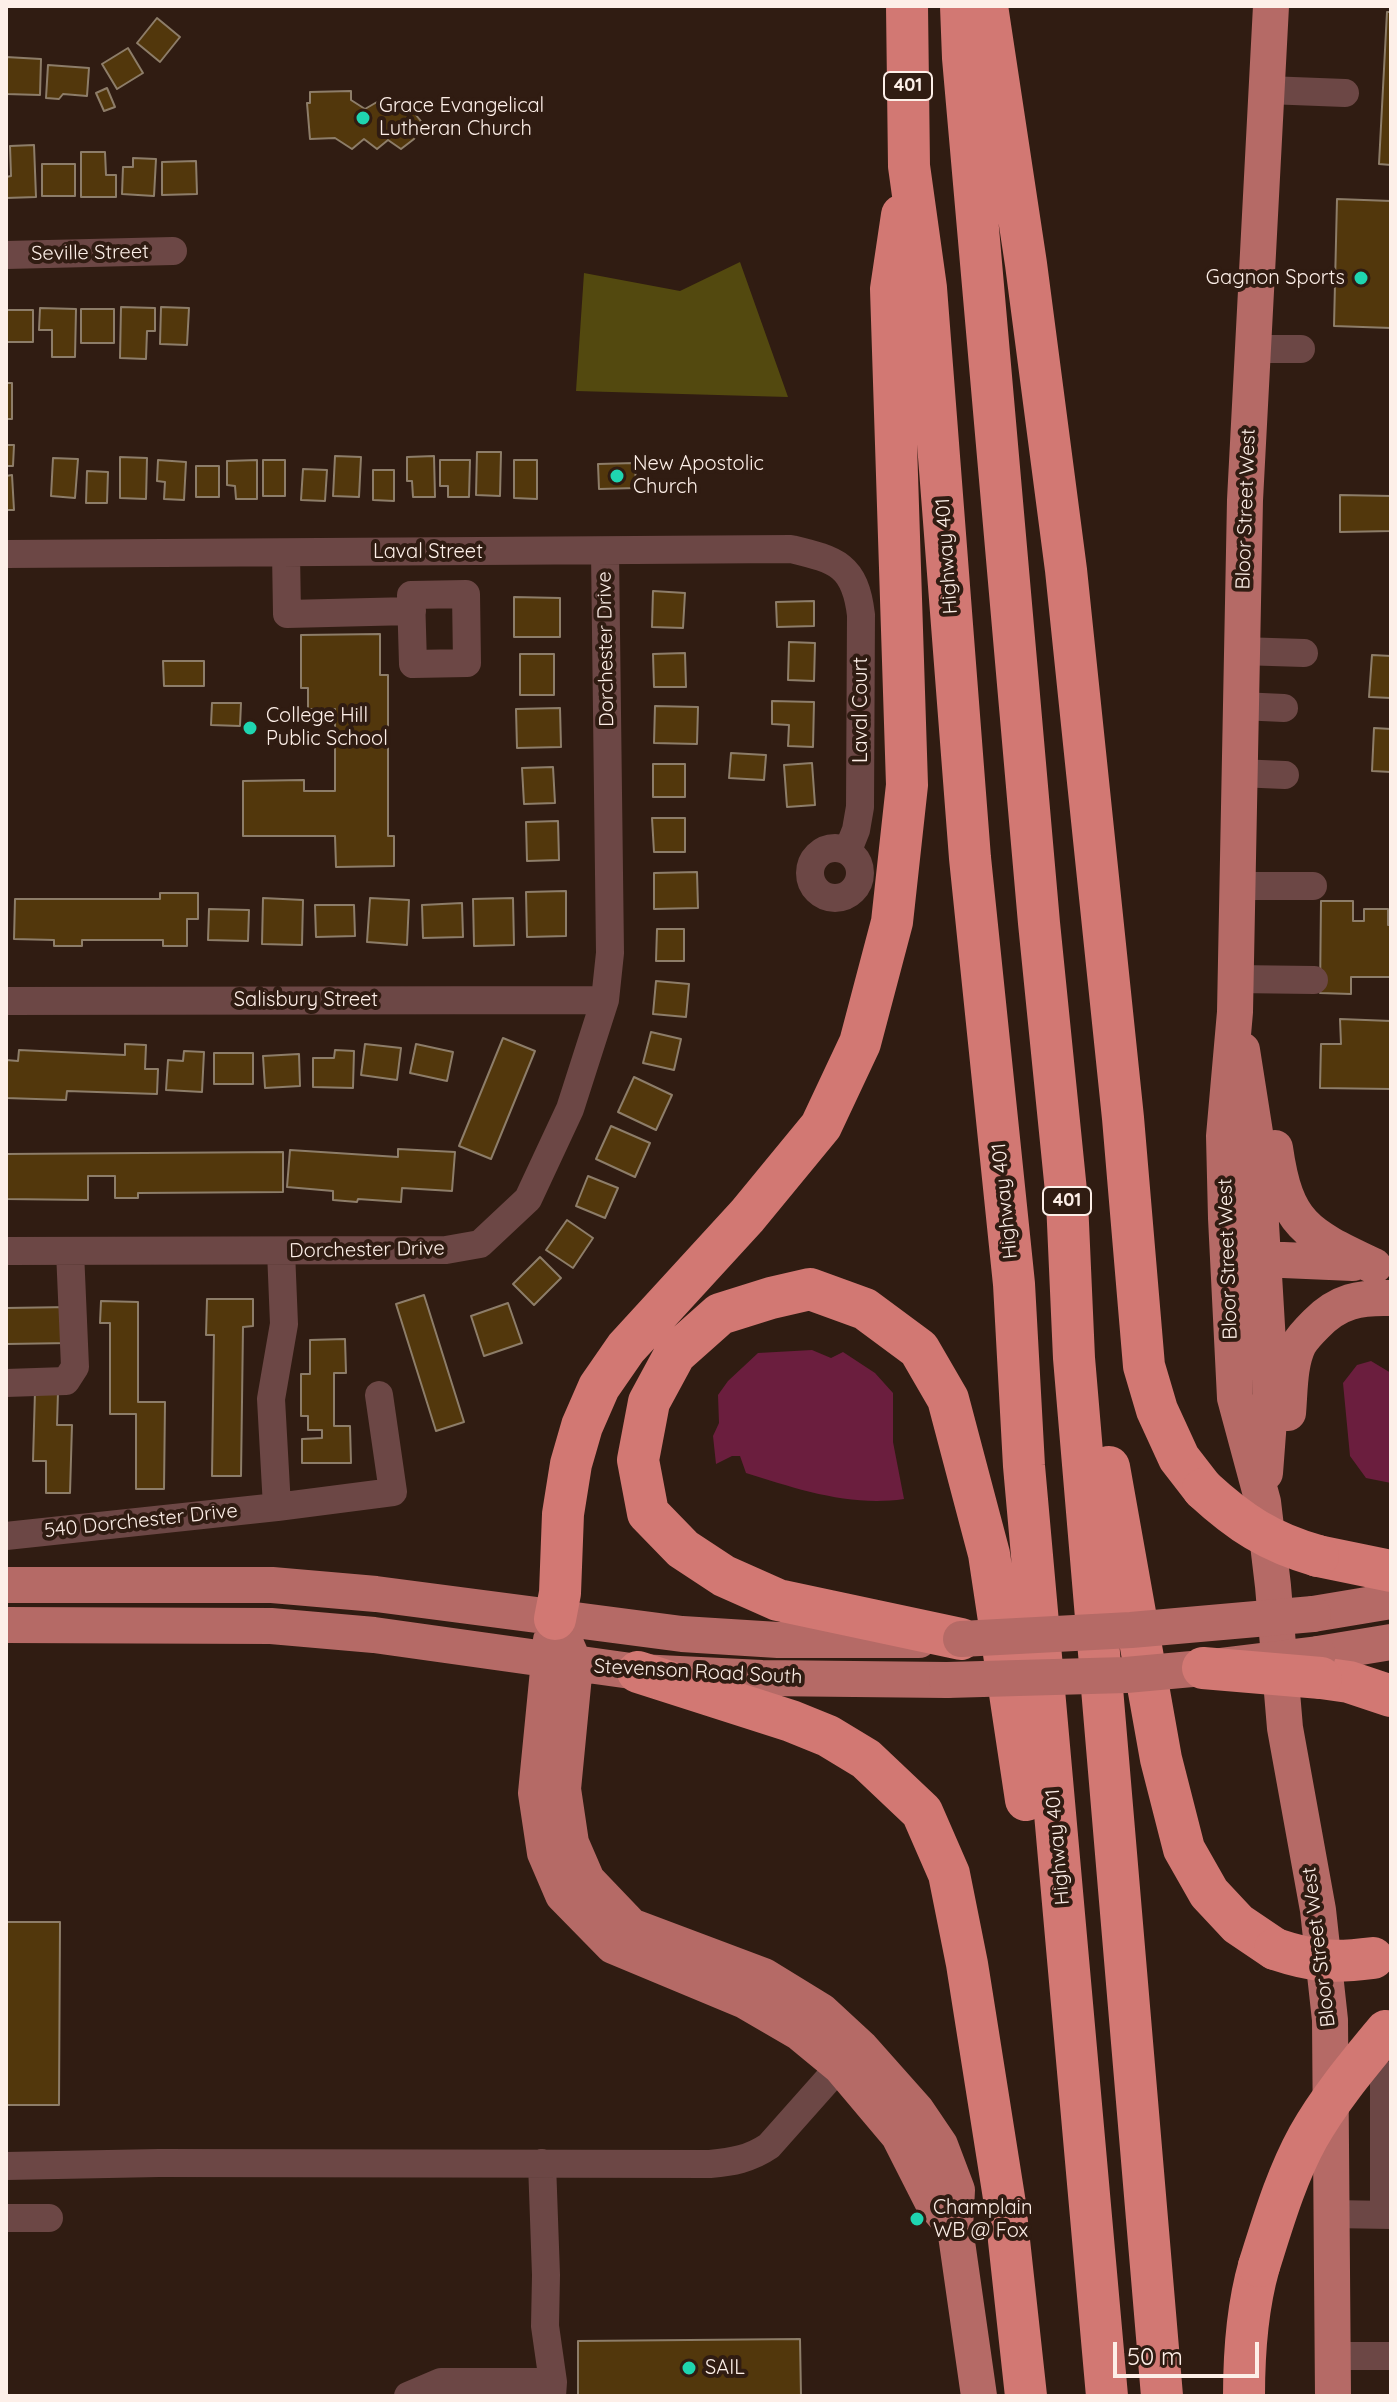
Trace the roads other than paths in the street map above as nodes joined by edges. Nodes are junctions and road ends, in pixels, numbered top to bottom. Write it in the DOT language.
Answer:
graph roads {
  1 [pos="907,6"];
  2 [pos="961,6"];
  3 [pos="987,6"];
  4 [pos="1271,6"];
  5 [pos="1267,90"];
  6 [pos="1345,93"];
  7 [pos="909,166"];
  8 [pos="173,251"];
  9 [pos="6,255"];
  10 [pos="1254,349"];
  11 [pos="1301,349"];
  12 [pos="438,552"];
  13 [pos="605,552"];
  14 [pos="286,553"];
  15 [pos="6,554"];
  16 [pos="846,571"];
  17 [pos="440,595"];
  18 [pos="412,611"];
  19 [pos="1240,651"];
  20 [pos="1304,653"];
  21 [pos="1240,706"];
  22 [pos="1284,708"];
  23 [pos="1238,773"];
  24 [pos="1285,775"];
  25 [pos="848,850"];
  26 [pos="1236,886"];
  27 [pos="1313,886"];
  28 [pos="1314,980"];
  29 [pos="1235,995"];
  30 [pos="605,1000"];
  31 [pos="6,1001"];
  32 [pos="1067,1201"];
  33 [pos="6,1251"];
  34 [pos="70,1251"];
  35 [pos="281,1251"];
  36 [pos="1245,1267"];
  37 [pos="1387,1282"];
  38 [pos="6,1383"];
  39 [pos="379,1395"];
  40 [pos="277,1507"];
  41 [pos="6,1536"];
  42 [pos="1391,1571"];
  43 [pos="6,1585"];
  44 [pos="1273,1586"];
  45 [pos="1391,1601"];
  46 [pos="555,1619"];
  47 [pos="6,1625"];
  48 [pos="961,1639"];
  49 [pos="1391,1642"];
  50 [pos="561,1663"];
  51 [pos="1320,1666"];
  52 [pos="1203,1668"];
  53 [pos="638,1672"];
  54 [pos="1391,1696"];
  55 [pos="1382,1954"];
  56 [pos="1388,2028"];
  57 [pos="840,2066"];
  58 [pos="1391,2075"];
  59 [pos="542,2163"];
  60 [pos="6,2166"];
  61 [pos="1332,2214"];
  62 [pos="1388,2215"];
  63 [pos="6,2218"];
  64 [pos="49,2218"];
  65 [pos="955,2228"];
  66 [pos="1333,2356"];
  67 [pos="1391,2356"];
  68 [pos="552,2389"];
  69 [pos="408,2396"];
  70 [pos="979,2396"];
  71 [pos="1026,2396"];
  72 [pos="1095,2396"];
  73 [pos="1107,2396"];
  74 [pos="1162,2396"];
  75 [pos="1244,2396"];
  76 [pos="1333,2396"];
  1 -- 7 [label="highway, Highway 401 / 401"];
  2 -- 32 [label="highway, 401"];
  3 -- 42 [label="highway, bridge"];
  4 -- 5 [label="main road, Bloor Street West"];
  5 -- 6 [label="street"];
  5 -- 10 [label="main road, Bloor Street West"];
  7 -- 46 [label="highway"];
  7 -- 73 [label="highway, Highway 401 / 401"];
  8 -- 9 [label="street, Seville Street"];
  10 -- 11 [label="street"];
  10 -- 19 [label="main road, Bloor Street West"];
  12 -- 13 [label="street, Laval Street"];
  12 -- 14 [label="street, Laval Street"];
  12 -- 17 [label="street"];
  13 -- 16 [label="street, Laval Street"];
  13 -- 30 [label="street, Dorchester Drive"];
  14 -- 15 [label="street, Laval Street"];
  14 -- 18 [label="street"];
  16 -- 25 [label="street, Laval Court"];
  17 -- 18 [label="street"];
  17 -- 18 [label="street"];
  19 -- 20 [label="street"];
  19 -- 21 [label="main road, Bloor Street West"];
  21 -- 22 [label="street"];
  21 -- 23 [label="main road, Bloor Street West"];
  23 -- 24 [label="street"];
  23 -- 26 [label="main road, Bloor Street West"];
  26 -- 27 [label="street"];
  26 -- 29 [label="main road, Bloor Street West"];
  28 -- 29 [label="street"];
  29 -- 36 [label="main road, Bloor Street West"];
  29 -- 37 [label="main road"];
  30 -- 31 [label="street, Salisbury Street"];
  30 -- 35 [label="street, Dorchester Drive"];
  32 -- 55 [label="highway, bridge"];
  32 -- 74 [label="highway, 401"];
  33 -- 34 [label="street, Dorchester Drive"];
  34 -- 35 [label="street, Dorchester Drive"];
  34 -- 38 [label="street"];
  35 -- 40 [label="street"];
  36 -- 37 [label="main road"];
  36 -- 44 [label="main road, Bloor Street West"];
  37 -- 44 [label="main road"];
  39 -- 40 [label="street, 540 Dorchester Drive"];
  40 -- 41 [label="street, 540 Dorchester Drive"];
  43 -- 46 [label="main road, Stevenson Road South"];
  44 -- 61 [label="main road, Bloor Street West"];
  45 -- 48 [label="main road, Stevenson Road South, bridge"];
  46 -- 48 [label="main road, Stevenson Road South"];
  46 -- 50 [label="main road"];
  47 -- 50 [label="main road, Stevenson Road South"];
  48 -- 72 [label="highway"];
  49 -- 51 [label="main road"];
  50 -- 53 [label="main road, Stevenson Road South"];
  50 -- 57 [label="main road"];
  50 -- 65 [label="main road"];
  51 -- 52 [label="highway, bridge"];
  51 -- 54 [label="highway"];
  52 -- 53 [label="main road, Stevenson Road South, bridge"];
  53 -- 71 [label="highway"];
  56 -- 75 [label="highway, bridge"];
  57 -- 59 [label="street"];
  57 -- 65 [label="main road"];
  58 -- 62 [label="street"];
  59 -- 60 [label="street"];
  59 -- 68 [label="street"];
  61 -- 62 [label="street"];
  61 -- 66 [label="main road, Bloor Street West"];
  63 -- 64 [label="street"];
  65 -- 70 [label="main road"];
  66 -- 67 [label="street"];
  66 -- 76 [label="main road, Bloor Street West"];
  68 -- 69 [label="street"];
}
